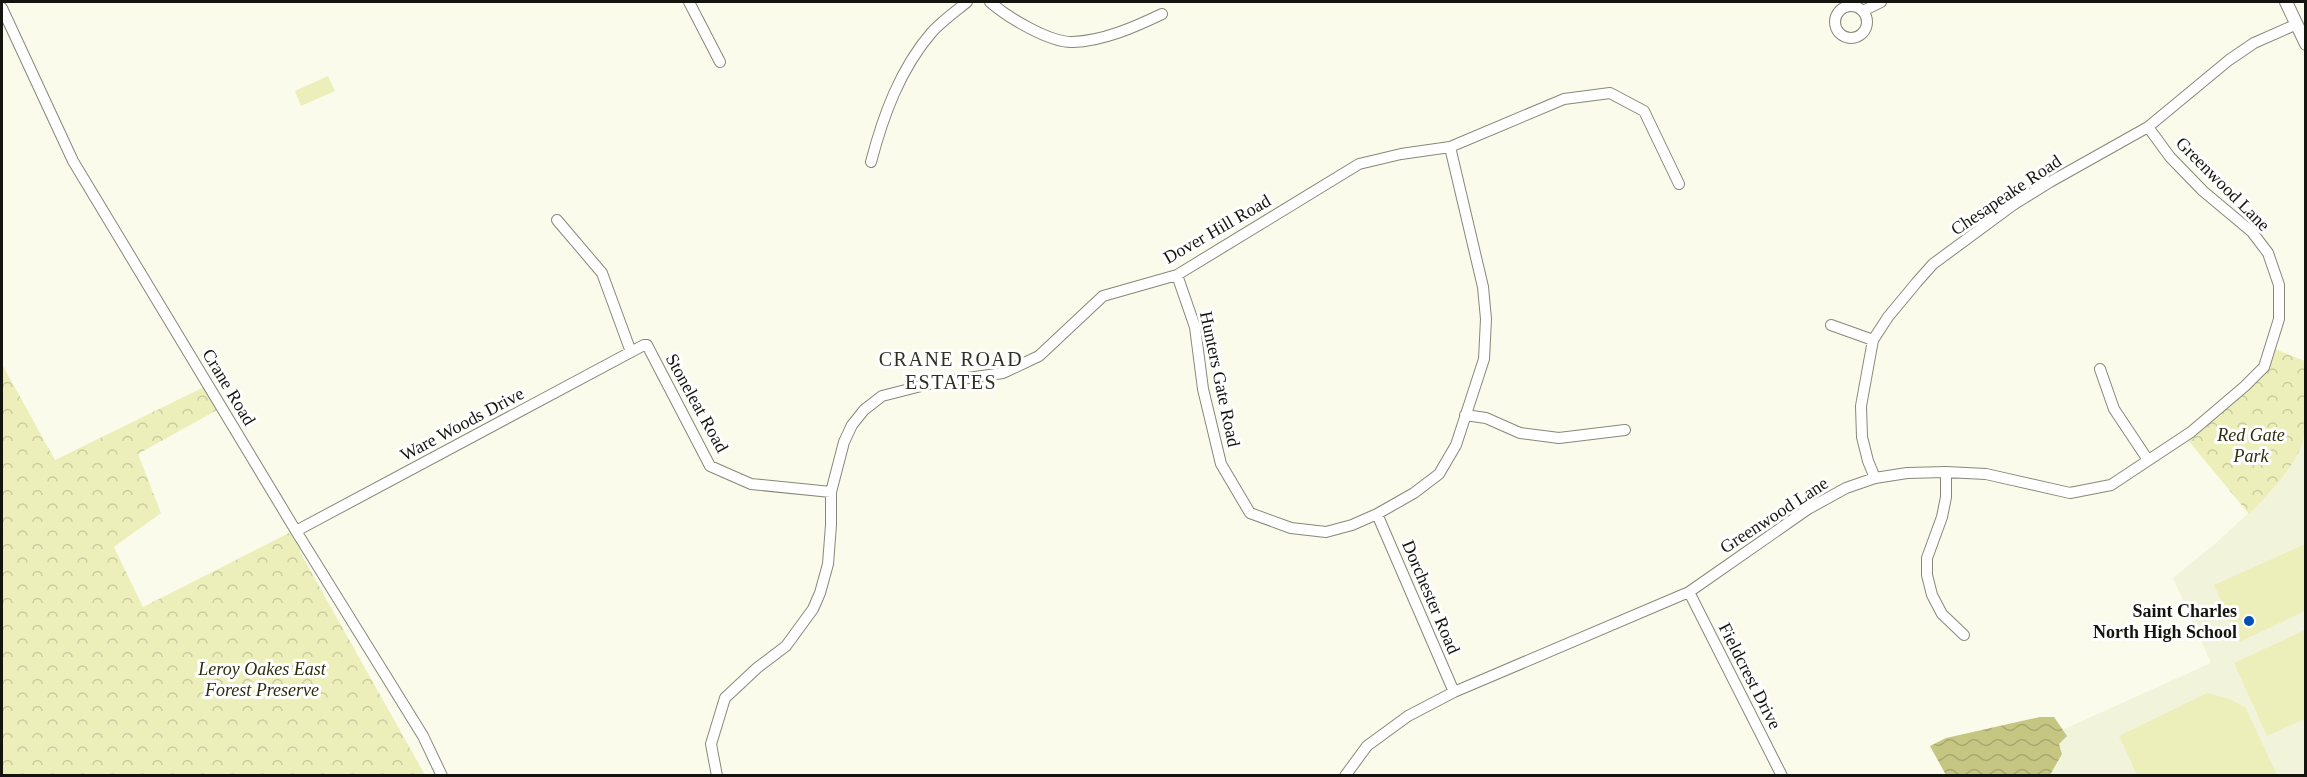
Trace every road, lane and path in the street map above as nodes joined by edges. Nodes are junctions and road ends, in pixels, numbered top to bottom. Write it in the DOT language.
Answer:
graph roads {
  1 [pos="689,2"];
  2 [pos="967,2"];
  3 [pos="990,2"];
  4 [pos="1881,2"];
  5 [pos="2286,2"];
  6 [pos="2,8"];
  7 [pos="1863,11"];
  8 [pos="1162,14"];
  9 [pos="2297,24"];
  10 [pos="2306,44"];
  11 [pos="720,62"];
  12 [pos="2148,127"];
  13 [pos="1450,147"];
  14 [pos="871,162"];
  15 [pos="1679,184"];
  16 [pos="557,220"];
  17 [pos="1177,275"];
  18 [pos="1831,325"];
  19 [pos="1873,340"];
  20 [pos="644,345"];
  21 [pos="631,352"];
  22 [pos="2100,369"];
  23 [pos="1465,415"];
  24 [pos="1625,430"];
  25 [pos="2148,460"];
  26 [pos="1946,472"];
  27 [pos="1875,478"];
  28 [pos="831,492"];
  29 [pos="1377,514"];
  30 [pos="296,531"];
  31 [pos="1689,592"];
  32 [pos="1964,635"];
  33 [pos="1454,692"];
  34 [pos="442,776"];
  35 [pos="717,776"];
  36 [pos="1345,776"];
  37 [pos="1782,776"];
  1 -- 11 [label="street"];
  2 -- 14 [label="street"];
  3 -- 8 [label="street"];
  4 -- 7 [label="street"];
  5 -- 9 [label="main road"];
  6 -- 30 [label="street, Crane Road"];
  9 -- 10 [label="main road"];
  9 -- 12 [label="street, Chesapeake Road"];
  12 -- 19 [label="street, Chesapeake Road"];
  12 -- 25 [label="street, Greenwood Lane"];
  13 -- 15 [label="street, Dover Hill Road"];
  13 -- 17 [label="street, Dover Hill Road"];
  13 -- 23 [label="street, Hunters Gate Road"];
  16 -- 21 [label="street"];
  17 -- 28 [label="street, Dover Hill Road"];
  17 -- 29 [label="street, Hunters Gate Road"];
  18 -- 19 [label="street"];
  19 -- 27 [label="street, Chesapeake Road"];
  20 -- 21 [label="street, Ware Woods Drive"];
  20 -- 28 [label="street, Stoneleat Road"];
  21 -- 30 [label="street, Ware Woods Drive"];
  22 -- 25 [label="street"];
  23 -- 24 [label="street"];
  23 -- 29 [label="street, Hunters Gate Road"];
  25 -- 26 [label="street, Greenwood Lane"];
  26 -- 27 [label="street, Greenwood Lane"];
  26 -- 32 [label="street"];
  27 -- 31 [label="street, Greenwood Lane"];
  28 -- 35 [label="street, Dover Hill Road"];
  29 -- 33 [label="street, Dorchester Road"];
  30 -- 34 [label="street, Crane Road"];
  31 -- 33 [label="street, Greenwood Lane"];
  31 -- 37 [label="street, Fieldcrest Drive"];
  33 -- 36 [label="street, Greenwood Lane"];
}
